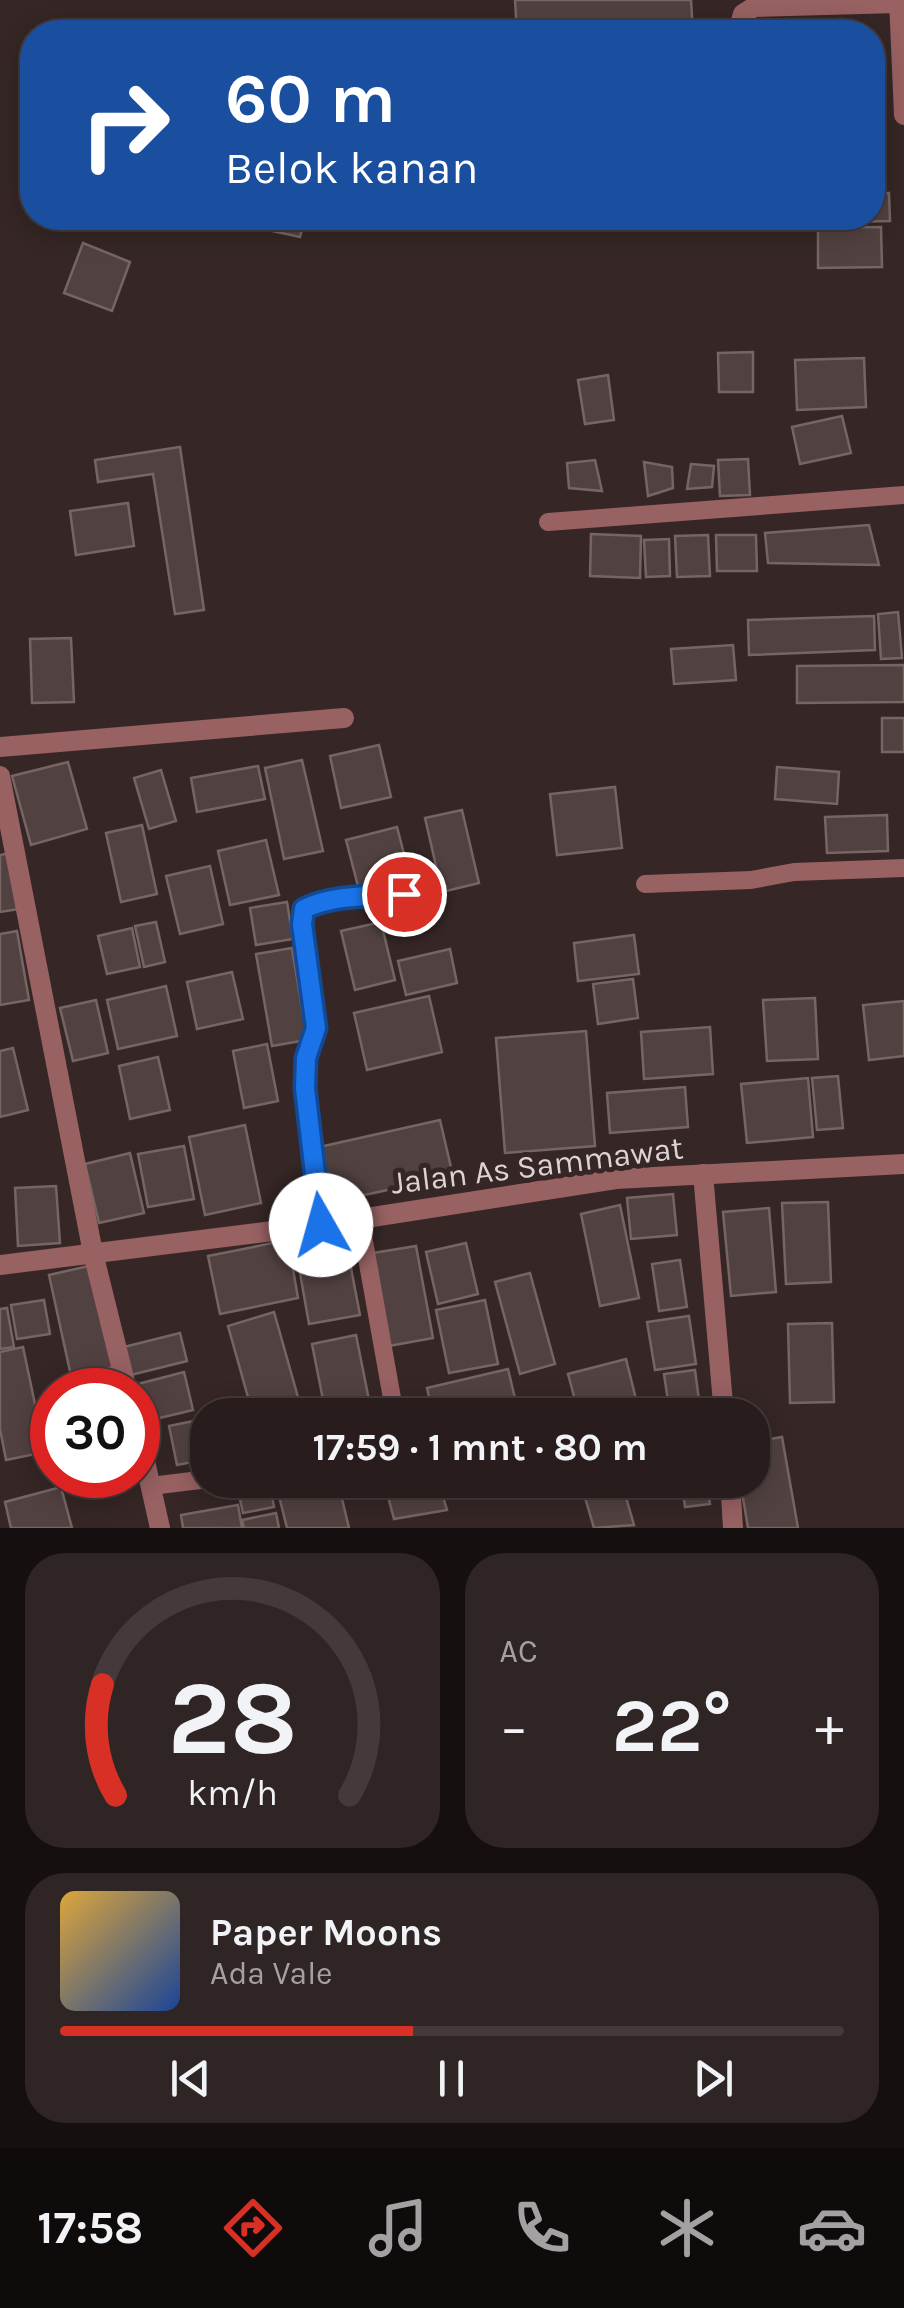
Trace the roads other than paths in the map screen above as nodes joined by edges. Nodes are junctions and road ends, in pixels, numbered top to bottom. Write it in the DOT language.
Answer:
graph roads {
  1 [pos="899,2"];
  2 [pos="741,20"];
  3 [pos="904,115"];
  4 [pos="904,495"];
  5 [pos="548,522"];
  6 [pos="344,718"];
  7 [pos="0,747"];
  8 [pos="0,776"];
  9 [pos="904,868"];
  10 [pos="644,884"];
  11 [pos="404,894"];
  12 [pos="904,1164"];
  13 [pos="703,1174"];
  14 [pos="360,1219"];
  15 [pos="321,1225"];
  16 [pos="93,1252"];
  17 [pos="0,1264"];
  18 [pos="122,1368"];
  19 [pos="392,1398"];
  20 [pos="723,1398"];
  21 [pos="190,1481"];
  22 [pos="160,1485"];
  23 [pos="154,1498"];
  24 [pos="731,1498"];
  25 [pos="160,1528"];
  26 [pos="733,1528"];
  1 -- 2 [label="street"];
  1 -- 3 [label="street"];
  4 -- 5 [label="lane"];
  6 -- 7 [label="street"];
  8 -- 16 [label="street"];
  9 -- 10 [label="lane"];
  11 -- 15 [label="street"];
  12 -- 13 [label="street, Jalan As Sammawat"];
  13 -- 14 [label="street, Jalan As Sammawat"];
  13 -- 20 [label="street"];
  14 -- 15 [label="street, Jalan As Sammawat"];
  14 -- 19 [label="lane"];
  15 -- 16 [label="street, Jalan As Sammawat"];
  16 -- 17 [label="street, Jalan As Sammawat"];
  16 -- 18 [label="street"];
  21 -- 22 [label="lane"];
  23 -- 25 [label="street"];
  24 -- 26 [label="street"];
}
